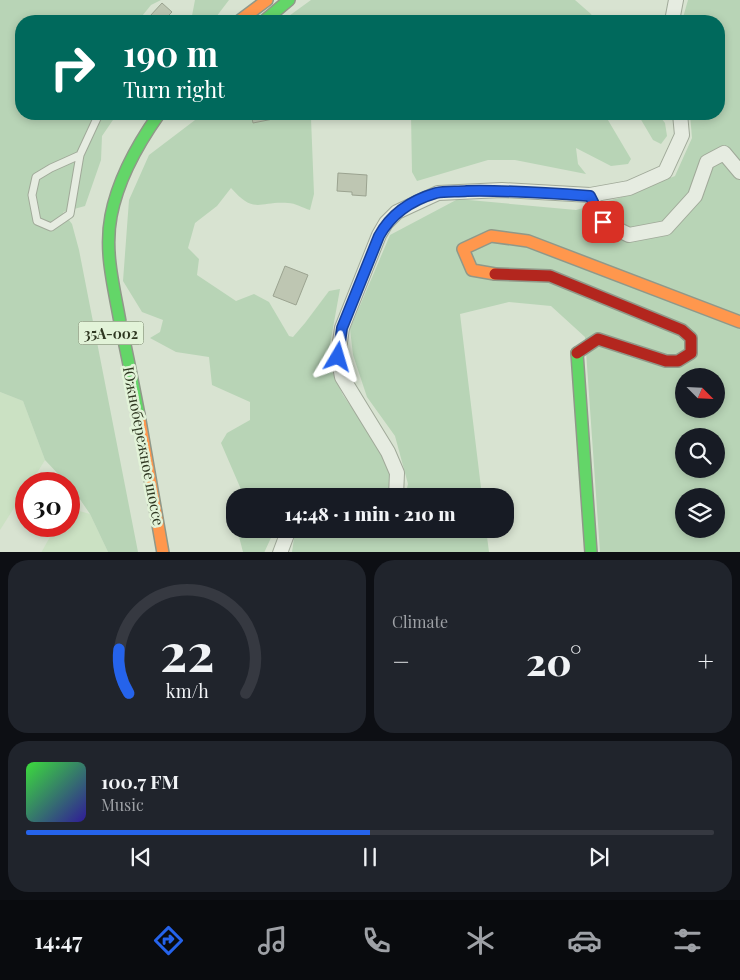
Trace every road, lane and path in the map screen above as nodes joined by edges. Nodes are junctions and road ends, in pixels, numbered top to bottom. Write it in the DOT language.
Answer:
graph roads {
  1 [pos="253,0"];
  2 [pos="267,0"];
  3 [pos="289,0"];
  4 [pos="676,0"];
  5 [pos="238,15"];
  6 [pos="248,15"];
  7 [pos="271,15"];
  8 [pos="673,15"];
  9 [pos="97,120"];
  10 [pos="154,120"];
  11 [pos="681,120"];
  12 [pos="80,155"];
  13 [pos="740,172"];
  14 [pos="108,184"];
  15 [pos="590,196"];
  16 [pos="740,322"];
  17 [pos="110,332"];
  18 [pos="131,438"];
  19 [pos="396,488"];
  20 [pos="285,538"];
  21 [pos="152,552"];
  22 [pos="163,552"];
  23 [pos="280,552"];
  24 [pos="591,552"];
  1 -- 5 [label="main road"];
  2 -- 6 [label="main road"];
  3 -- 7 [label="main road"];
  4 -- 8 [label="street"];
  9 -- 12 [label="lane"];
  10 -- 22 [label="main road, Южнобережное шоссе / 35А-002"];
  11 -- 15 [label="street"];
  12 -- 12 [label="lane"];
  13 -- 15 [label="street"];
  14 -- 17 [label="main road, 35А-002"];
  15 -- 19 [label="street"];
  16 -- 24 [label="main road"];
  18 -- 21 [label="main road, Южнобережное шоссе"];
  20 -- 23 [label="street"];
}
